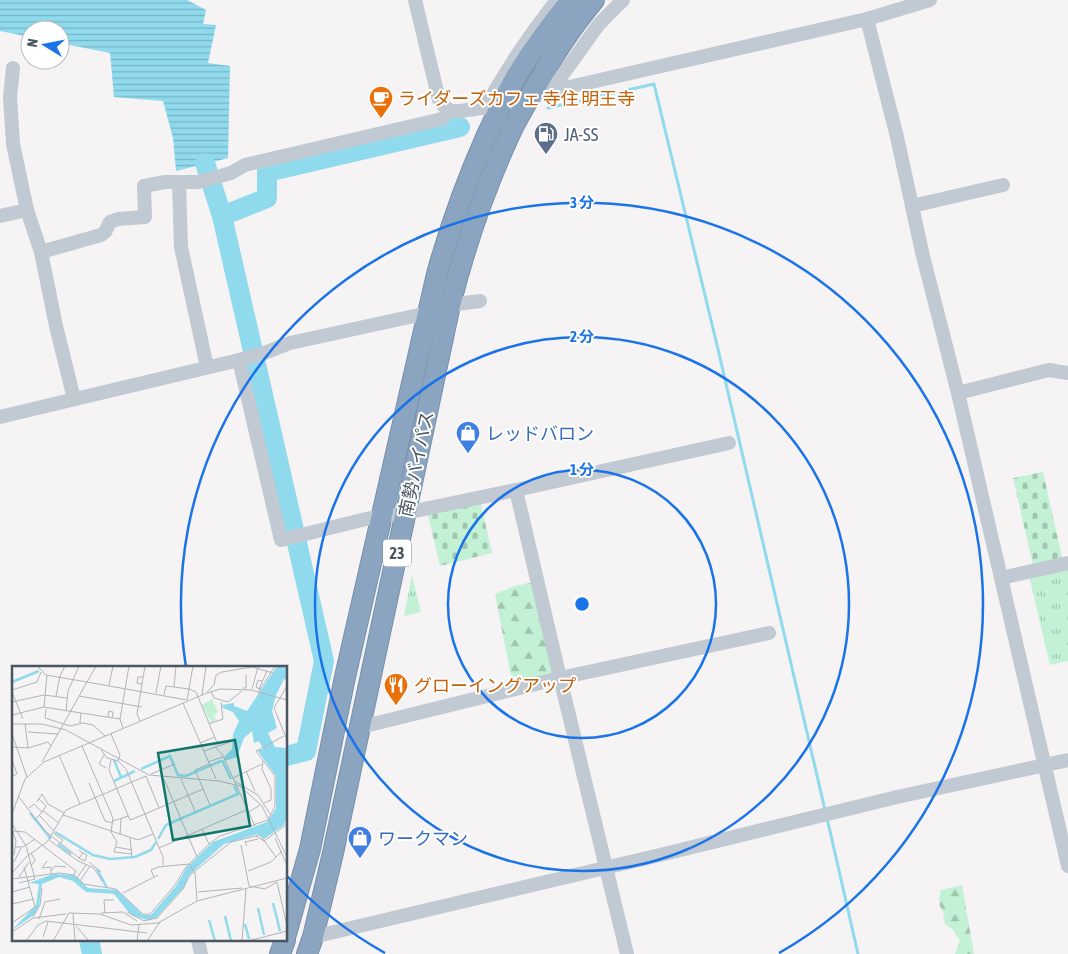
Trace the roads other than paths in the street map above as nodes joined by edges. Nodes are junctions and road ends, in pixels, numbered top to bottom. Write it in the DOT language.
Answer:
graph roads {
  1 [pos="416,0"];
  2 [pos="557,0"];
  3 [pos="571,0"];
  4 [pos="594,0"];
  5 [pos="622,0"];
  6 [pos="930,0"];
  7 [pos="894,5"];
  8 [pos="867,19"];
  9 [pos="13,68"];
  10 [pos="551,91"];
  11 [pos="530,96"];
  12 [pos="493,106"];
  13 [pos="450,111"];
  14 [pos="179,182"];
  15 [pos="1003,185"];
  16 [pos="912,206"];
  17 [pos="27,210"];
  18 [pos="0,216"];
  19 [pos="41,252"];
  20 [pos="480,301"];
  21 [pos="450,305"];
  22 [pos="428,313"];
  23 [pos="239,360"];
  24 [pos="207,367"];
  25 [pos="1068,373"];
  26 [pos="958,393"];
  27 [pos="74,400"];
  28 [pos="0,417"];
  29 [pos="728,443"];
  30 [pos="516,490"];
  31 [pos="406,513"];
  32 [pos="381,516"];
  33 [pos="1068,563"];
  34 [pos="1001,578"];
  35 [pos="769,633"];
  36 [pos="560,678"];
  37 [pos="361,727"];
  38 [pos="1068,760"];
  39 [pos="1045,766"];
  40 [pos="1068,866"];
  41 [pos="606,867"];
  42 [pos="288,927"];
  43 [pos="310,946"];
  44 [pos="627,954"];
  1 -- 13 [label="street"];
  2 -- 12 [label="street"];
  3 -- 12 [label="highway, 南勢バイパス / 23"];
  4 -- 11 [label="highway, 南勢バイパス / 23"];
  5 -- 10 [label="street"];
  6 -- 7 [label="street"];
  7 -- 8 [label="street"];
  8 -- 10 [label="street"];
  8 -- 16 [label="street"];
  9 -- 17 [label="street"];
  10 -- 11 [label="street"];
  11 -- 12 [label="street"];
  11 -- 21 [label="highway, 南勢バイパス / 23"];
  12 -- 13 [label="street"];
  12 -- 22 [label="highway, 南勢バイパス / 23"];
  13 -- 14 [label="street"];
  14 -- 19 [label="street"];
  14 -- 24 [label="street"];
  15 -- 16 [label="street"];
  16 -- 26 [label="street"];
  17 -- 18 [label="street"];
  17 -- 19 [label="street"];
  19 -- 27 [label="street"];
  20 -- 21 [label="street"];
  21 -- 31 [label="highway, 南勢バイパス / 23"];
  22 -- 23 [label="street"];
  22 -- 32 [label="highway, 南勢バイパス / 23"];
  23 -- 24 [label="street"];
  23 -- 32 [label="street"];
  24 -- 27 [label="street"];
  25 -- 26 [label="street"];
  26 -- 34 [label="street"];
  27 -- 28 [label="street"];
  29 -- 30 [label="street"];
  30 -- 31 [label="street"];
  30 -- 36 [label="street"];
  31 -- 32 [label="street"];
  31 -- 37 [label="highway, 南勢バイパス / 23"];
  32 -- 42 [label="highway, 南勢バイパス / 23"];
  33 -- 34 [label="street"];
  34 -- 39 [label="street"];
  35 -- 36 [label="street"];
  36 -- 37 [label="street"];
  36 -- 41 [label="street"];
  37 -- 43 [label="highway, 南勢バイパス / 23"];
  38 -- 39 [label="street"];
  39 -- 40 [label="street"];
  39 -- 41 [label="street"];
  41 -- 43 [label="street"];
  41 -- 44 [label="street"];
}
